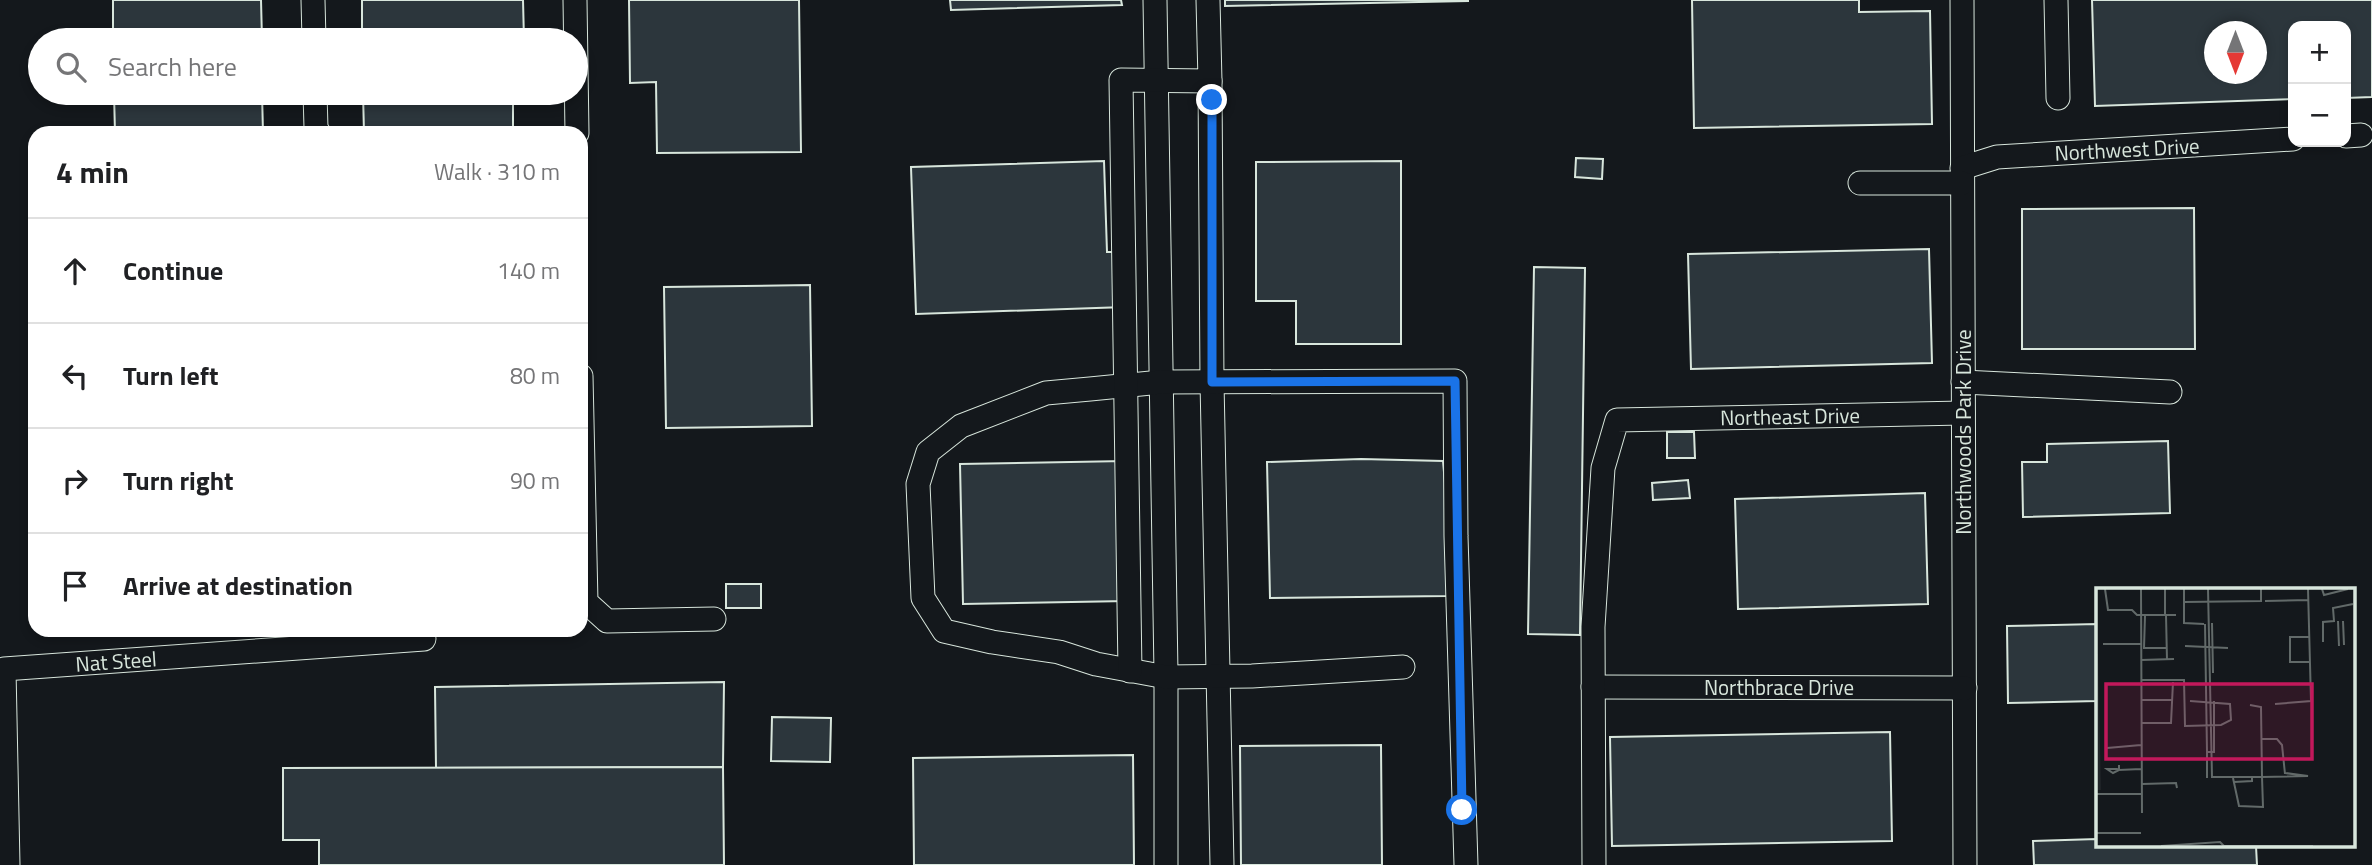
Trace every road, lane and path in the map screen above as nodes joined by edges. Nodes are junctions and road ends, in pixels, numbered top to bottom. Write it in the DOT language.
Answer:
graph roads {
  1 [pos="313,0"];
  2 [pos="575,0"];
  3 [pos="1156,0"];
  4 [pos="1208,0"];
  5 [pos="1962,0"];
  6 [pos="2056,0"];
  7 [pos="314,28"];
  8 [pos="575,28"];
  9 [pos="1157,81"];
  10 [pos="1210,81"];
  11 [pos="2058,98"];
  12 [pos="315,105"];
  13 [pos="577,105"];
  14 [pos="316,126"];
  15 [pos="577,126"];
  16 [pos="2288,139"];
  17 [pos="1962,175"];
  18 [pos="1860,183"];
  19 [pos="1161,382"];
  20 [pos="1212,382"];
  21 [pos="1963,382"];
  22 [pos="1127,385"];
  23 [pos="2170,392"];
  24 [pos="1963,413"];
  25 [pos="588,603"];
  26 [pos="714,619"];
  27 [pos="424,639"];
  28 [pos="1403,667"];
  29 [pos="1130,671"];
  30 [pos="1166,677"];
  31 [pos="1219,677"];
  32 [pos="1592,687"];
  33 [pos="1965,688"];
  34 [pos="8,865"];
  35 [pos="1166,865"];
  36 [pos="1222,865"];
  37 [pos="1466,865"];
  38 [pos="1594,865"];
  39 [pos="1965,865"];
  1 -- 7 [label="street"];
  2 -- 8 [label="street"];
  3 -- 9 [label="street"];
  4 -- 10 [label="street"];
  5 -- 17 [label="street, Northwoods Park Drive"];
  6 -- 11 [label="street"];
  9 -- 10 [label="street"];
  9 -- 19 [label="street"];
  9 -- 22 [label="street"];
  10 -- 20 [label="street"];
  12 -- 14 [label="street"];
  13 -- 15 [label="street"];
  16 -- 17 [label="street, Northwest Drive"];
  17 -- 18 [label="street, Northwest Drive"];
  17 -- 21 [label="street, Northwoods Park Drive"];
  19 -- 20 [label="street"];
  19 -- 22 [label="street"];
  19 -- 30 [label="street"];
  20 -- 31 [label="street"];
  20 -- 37 [label="street"];
  21 -- 23 [label="street"];
  21 -- 24 [label="street, Northwoods Park Drive"];
  22 -- 29 [label="street"];
  22 -- 29 [label="street"];
  24 -- 32 [label="street, Northeast Drive"];
  24 -- 33 [label="street, Northwoods Park Drive"];
  25 -- 26 [label="street"];
  27 -- 34 [label="street, Nat Steel"];
  28 -- 31 [label="street"];
  29 -- 30 [label="street"];
  30 -- 31 [label="street"];
  30 -- 35 [label="street"];
  31 -- 36 [label="street"];
  32 -- 33 [label="street, Northbrace Drive"];
  32 -- 38 [label="street"];
  33 -- 39 [label="street, Northwoods Park Drive"];
}
